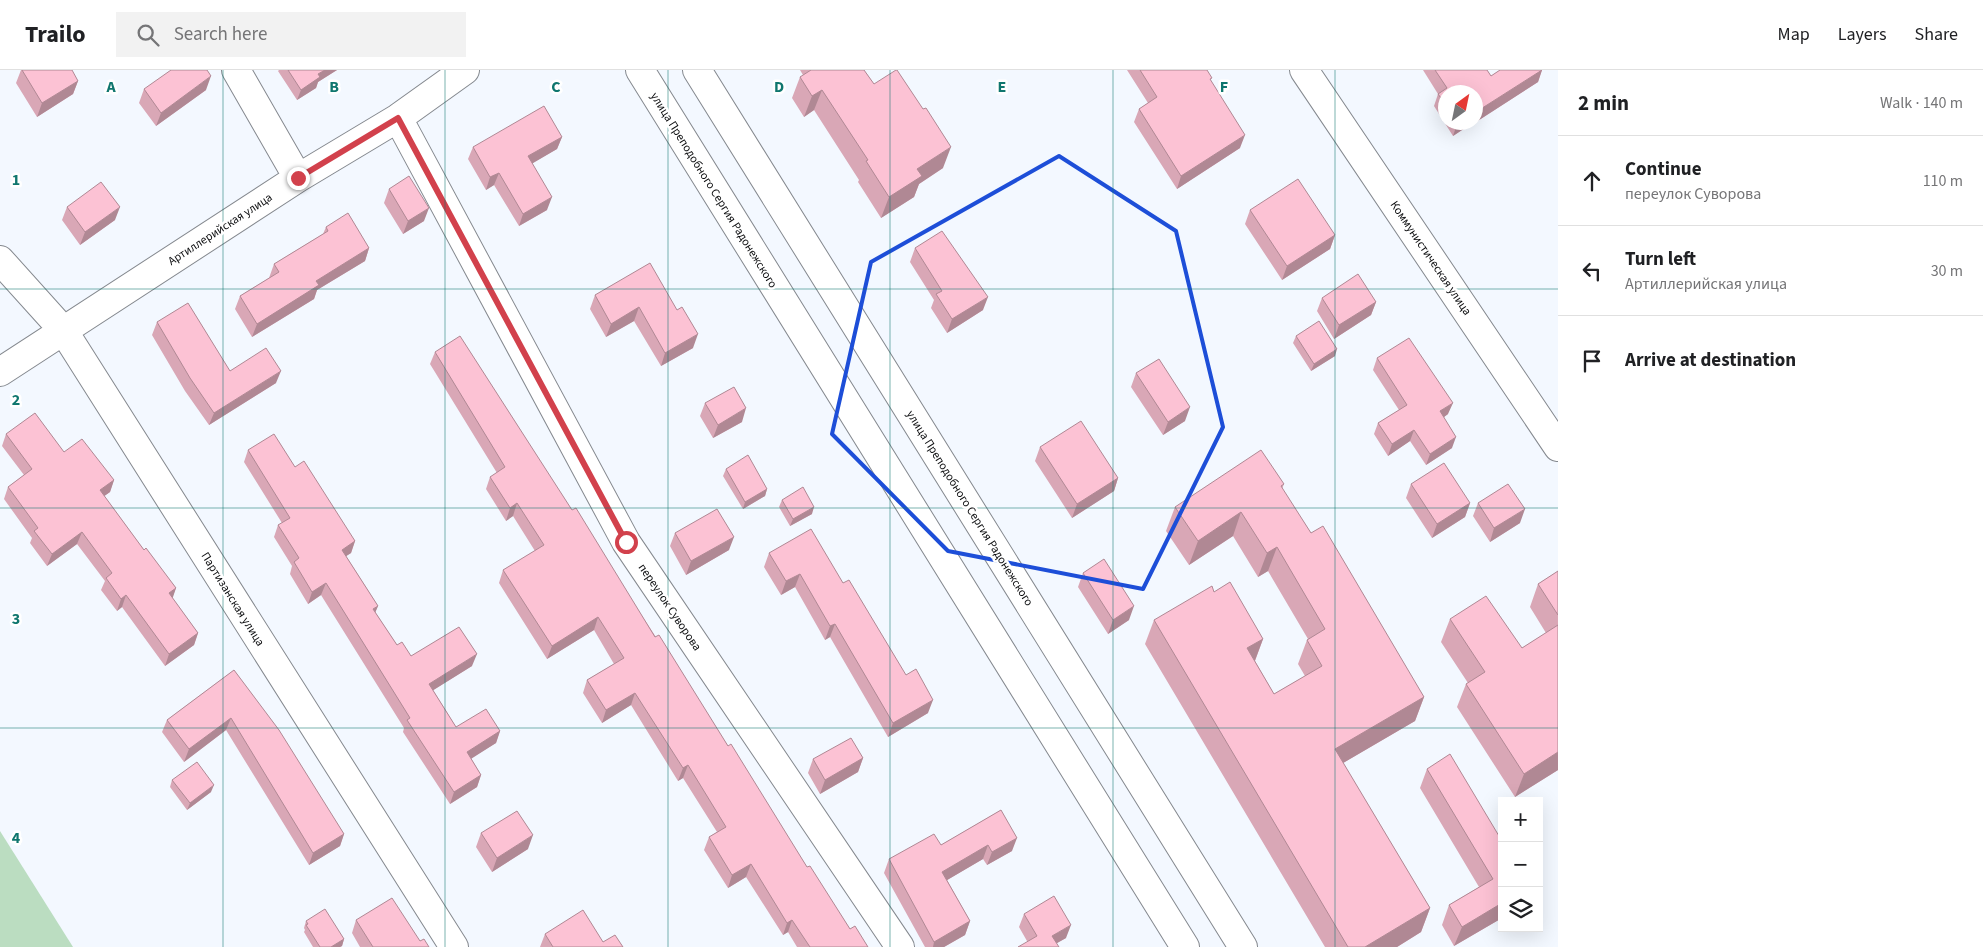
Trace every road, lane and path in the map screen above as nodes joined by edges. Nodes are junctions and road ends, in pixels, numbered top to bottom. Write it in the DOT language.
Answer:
graph roads {
  1 [pos="236,70"];
  2 [pos="465,70"];
  3 [pos="640,70"];
  4 [pos="697,70"];
  5 [pos="1304,70"];
  6 [pos="398,118"];
  7 [pos="298,178"];
  8 [pos="0,260"];
  9 [pos="63,330"];
  10 [pos="0,372"];
  11 [pos="1558,447"];
  12 [pos="454,947"];
  13 [pos="900,947"];
  14 [pos="1185,947"];
  15 [pos="1243,947"];
  1 -- 7 [label="street"];
  2 -- 6 [label="street, Артиллерийская улица"];
  3 -- 14 [label="street, улица Преподобного Сергия Радонежского"];
  4 -- 15 [label="street, улица Преподобного Сергия Радонежского"];
  5 -- 11 [label="street, Коммунистическая улица"];
  6 -- 7 [label="street, Артиллерийская улица"];
  6 -- 13 [label="street, переулок Суворова"];
  7 -- 9 [label="street, Артиллерийская улица"];
  8 -- 9 [label="street, Партизанская улица"];
  9 -- 10 [label="street, Артиллерийская улица"];
  9 -- 12 [label="street, Партизанская улица"];
}
